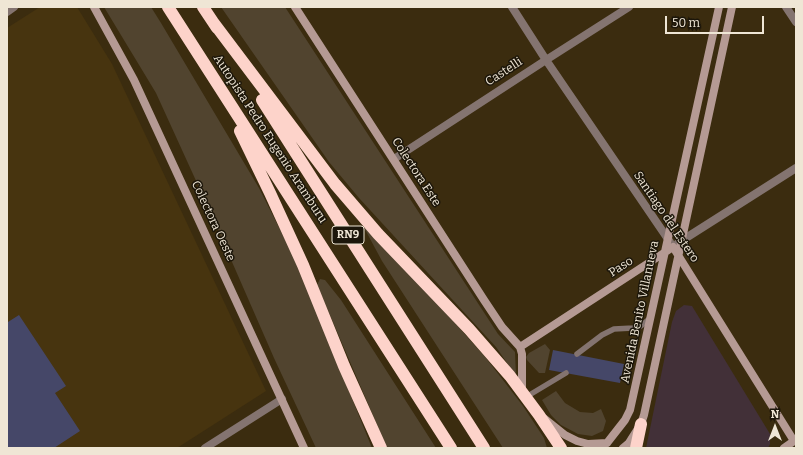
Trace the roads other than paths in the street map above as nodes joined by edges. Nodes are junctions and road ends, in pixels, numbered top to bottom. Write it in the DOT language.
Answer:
graph roads {
  1 [pos="14,7"];
  2 [pos="94,7"];
  3 [pos="168,7"];
  4 [pos="203,7"];
  5 [pos="295,7"];
  6 [pos="512,7"];
  7 [pos="629,7"];
  8 [pos="719,7"];
  9 [pos="732,7"];
  10 [pos="786,7"];
  11 [pos="7,12"];
  12 [pos="212,22"];
  13 [pos="796,22"];
  14 [pos="546,60"];
  15 [pos="213,76"];
  16 [pos="394,159"];
  17 [pos="796,168"];
  18 [pos="668,239"];
  19 [pos="682,241"];
  20 [pos="673,247"];
  21 [pos="665,252"];
  22 [pos="678,256"];
  23 [pos="651,317"];
  24 [pos="520,347"];
  25 [pos="577,354"];
  26 [pos="566,373"];
  27 [pos="524,394"];
  28 [pos="282,399"];
  29 [pos="539,415"];
  30 [pos="641,424"];
  31 [pos="795,442"];
  32 [pos="604,446"];
  33 [pos="205,448"];
  34 [pos="304,448"];
  35 [pos="381,448"];
  36 [pos="450,448"];
  37 [pos="484,448"];
  38 [pos="561,448"];
  39 [pos="624,448"];
  40 [pos="636,448"];
  41 [pos="784,448"];
  1 -- 11 [label="street"];
  2 -- 28 [label="street, Colectora Oeste"];
  3 -- 15 [label="highway, Autopista Pedro Eugenio Aramburu / RN9"];
  4 -- 12 [label="highway, Autopista Pedro Eugenio Aramburu / RN9"];
  5 -- 16 [label="street, Colectora Este"];
  6 -- 14 [label="street, Santiago del Estero"];
  7 -- 14 [label="street, Castelli"];
  8 -- 18 [label="street, Avenida Benito Villanueva"];
  9 -- 19 [label="street"];
  10 -- 13 [label="street"];
  12 -- 27 [label="highway"];
  12 -- 37 [label="highway, Autopista Pedro Eugenio Aramburu / RN9"];
  14 -- 16 [label="street, Castelli"];
  14 -- 18 [label="street, Santiago del Estero"];
  15 -- 35 [label="highway"];
  15 -- 36 [label="highway, Autopista Pedro Eugenio Aramburu / RN9"];
  16 -- 24 [label="street, Colectora Este"];
  17 -- 19 [label="street, Paso"];
  18 -- 20 [label="street, Santiago del Estero"];
  18 -- 21 [label="street, Avenida Benito Villanueva"];
  19 -- 20 [label="street, Paso"];
  19 -- 22 [label="street"];
  20 -- 21 [label="street, Paso"];
  20 -- 22 [label="street, Santiago del Estero"];
  21 -- 23 [label="street, Avenida Benito Villanueva"];
  21 -- 24 [label="street, Paso"];
  22 -- 30 [label="street"];
  22 -- 31 [label="street, Santiago del Estero"];
  23 -- 25 [label="lane"];
  23 -- 32 [label="street, Avenida Benito Villanueva"];
  24 -- 27 [label="street"];
  26 -- 27 [label="lane"];
  27 -- 29 [label="highway"];
  28 -- 33 [label="street"];
  28 -- 34 [label="street, Colectora Oeste"];
  29 -- 32 [label="street"];
  29 -- 38 [label="highway"];
  30 -- 39 [label="street"];
  30 -- 40 [label="highway"];
  31 -- 41 [label="street"];
}
